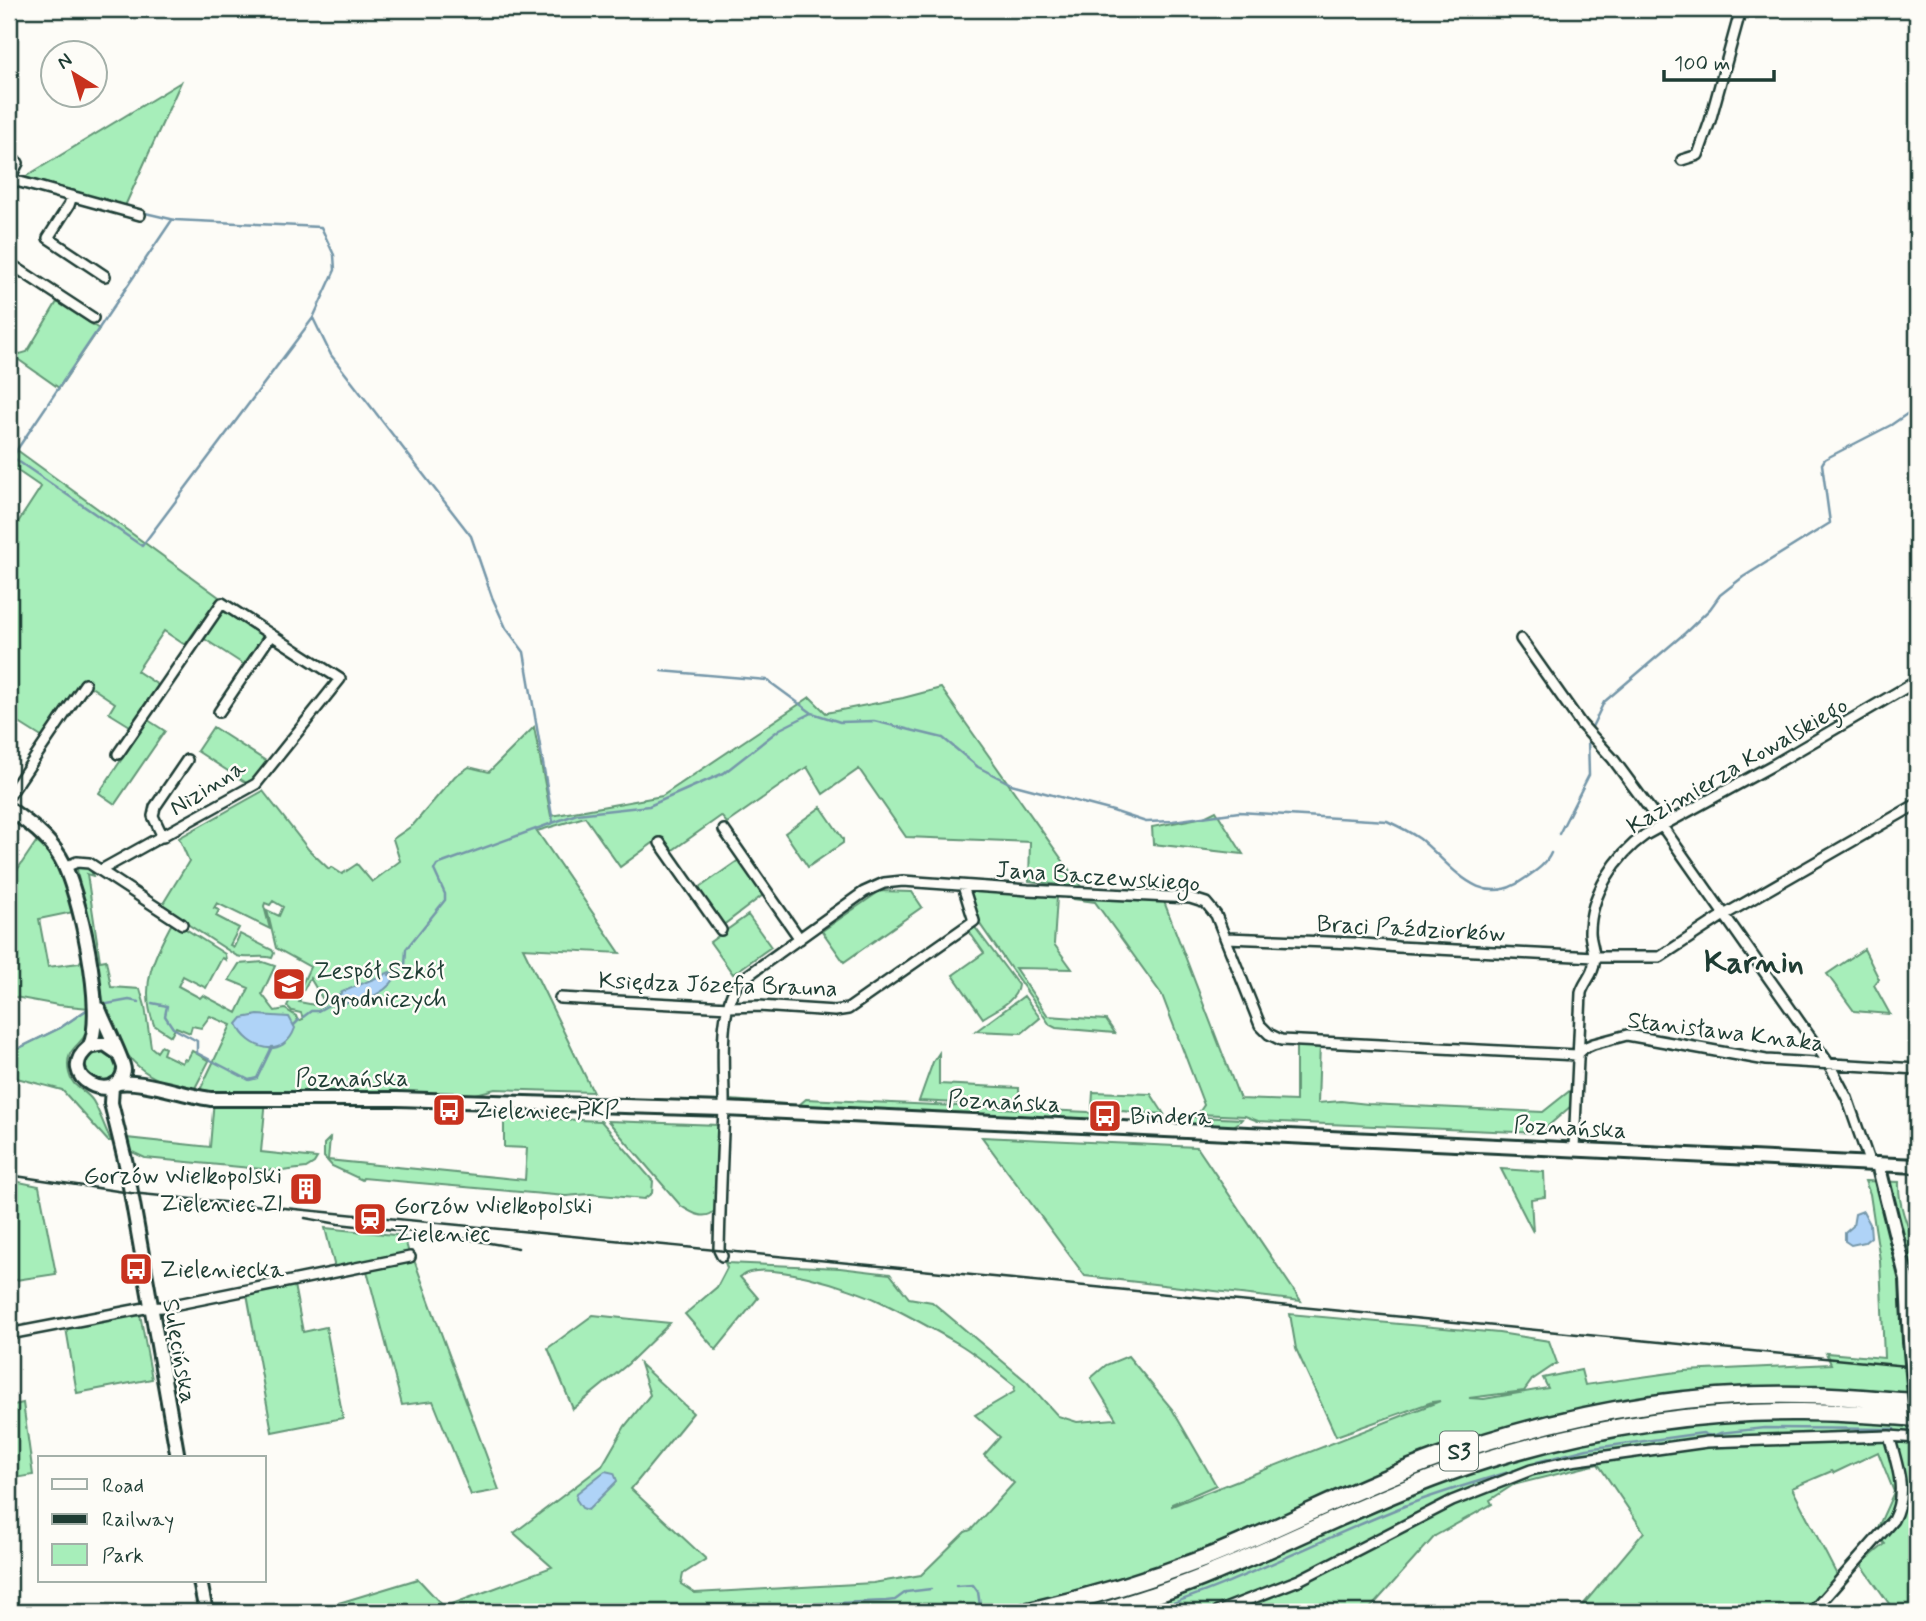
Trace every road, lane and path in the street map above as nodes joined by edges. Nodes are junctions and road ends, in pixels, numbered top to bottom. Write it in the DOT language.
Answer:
graph roads {
  1 [pos="1741,9"];
  2 [pos="1682,160"];
  3 [pos="18,163"];
  4 [pos="9,180"];
  5 [pos="72,196"];
  6 [pos="140,215"];
  7 [pos="9,263"];
  8 [pos="105,276"];
  9 [pos="93,318"];
  10 [pos="271,635"];
  11 [pos="1521,639"];
  12 [pos="1917,681"];
  13 [pos="85,684"];
  14 [pos="219,712"];
  15 [pos="118,754"];
  16 [pos="187,760"];
  17 [pos="9,796"];
  18 [pos="1917,804"];
  19 [pos="9,809"];
  20 [pos="1662,827"];
  21 [pos="724,830"];
  22 [pos="163,838"];
  23 [pos="660,843"];
  24 [pos="65,867"];
  25 [pos="100,870"];
  26 [pos="963,886"];
  27 [pos="1724,915"];
  28 [pos="182,924"];
  29 [pos="721,930"];
  30 [pos="1226,938"];
  31 [pos="800,939"];
  32 [pos="1594,957"];
  33 [pos="95,995"];
  34 [pos="560,998"];
  35 [pos="729,1007"];
  36 [pos="89,1047"];
  37 [pos="1577,1055"];
  38 [pos="121,1058"];
  39 [pos="1829,1064"];
  40 [pos="1917,1069"];
  41 [pos="114,1085"];
  42 [pos="92,1087"];
  43 [pos="172,1092"];
  44 [pos="724,1108"];
  45 [pos="116,1128"];
  46 [pos="1574,1149"];
  47 [pos="1874,1164"];
  48 [pos="1917,1166"];
  49 [pos="720,1253"];
  50 [pos="410,1257"];
  51 [pos="152,1308"];
  52 [pos="9,1334"];
  53 [pos="1917,1402"];
  54 [pos="1917,1418"];
  55 [pos="1889,1436"];
  56 [pos="1917,1438"];
  57 [pos="178,1456"];
  58 [pos="200,1582"];
  59 [pos="206,1612"];
  60 [pos="1025,1612"];
  61 [pos="1100,1612"];
  62 [pos="1217,1612"];
  63 [pos="1812,1612"];
  1 -- 2 [label="street"];
  3 -- 4 [label="street"];
  4 -- 5 [label="street"];
  5 -- 6 [label="street"];
  5 -- 8 [label="street"];
  7 -- 9 [label="street"];
  10 -- 14 [label="street"];
  10 -- 15 [label="street"];
  10 -- 22 [label="street, Nizinna"];
  11 -- 20 [label="street"];
  12 -- 20 [label="street, Kazimierza Kowalskiego"];
  13 -- 17 [label="street"];
  16 -- 22 [label="street"];
  18 -- 27 [label="street"];
  19 -- 24 [label="main road"];
  20 -- 27 [label="street"];
  20 -- 32 [label="street, Kazimierza Kowalskiego"];
  21 -- 31 [label="street"];
  22 -- 25 [label="street, Nizinna"];
  23 -- 29 [label="street"];
  24 -- 25 [label="street"];
  24 -- 33 [label="main road"];
  25 -- 28 [label="street"];
  26 -- 30 [label="street, Jana Baczewskiego"];
  26 -- 31 [label="street, Jana Baczewskiego"];
  26 -- 35 [label="street, Księdza Józefa Brauna"];
  27 -- 32 [label="street, Braci Paździorków"];
  27 -- 39 [label="street"];
  30 -- 32 [label="street, Braci Paździorków"];
  30 -- 37 [label="street, Jana Baczewskiego"];
  31 -- 35 [label="street, Jana Baczewskiego"];
  32 -- 37 [label="street, Kazimierza Kowalskiego"];
  33 -- 36 [label="main road"];
  33 -- 38 [label="main road"];
  34 -- 35 [label="street, Księdza Józefa Brauna"];
  35 -- 44 [label="street, Jana Baczewskiego"];
  36 -- 38 [label="main road"];
  36 -- 42 [label="main road"];
  37 -- 39 [label="street, Stanisława Knaka"];
  37 -- 46 [label="street, Kazimierza Kowalskiego"];
  38 -- 41 [label="main road"];
  38 -- 43 [label="main road, Poznańska"];
  39 -- 40 [label="street, Stanisława Knaka"];
  39 -- 47 [label="street"];
  41 -- 42 [label="main road"];
  41 -- 43 [label="main road, Poznańska"];
  41 -- 45 [label="main road, Sulęcińska"];
  42 -- 45 [label="main road, Sulęcińska"];
  43 -- 44 [label="main road, Poznańska"];
  44 -- 46 [label="main road, Poznańska"];
  44 -- 49 [label="street, Jana Baczewskiego"];
  45 -- 51 [label="main road, Sulęcińska"];
  46 -- 47 [label="main road, Poznańska"];
  47 -- 48 [label="main road, Poznańska"];
  47 -- 54 [label="main road, bridge"];
  50 -- 51 [label="street"];
  51 -- 52 [label="street"];
  51 -- 57 [label="main road, Sulęcińska"];
  53 -- 60 [label="highway, S3"];
  54 -- 61 [label="highway, S3"];
  55 -- 56 [label="street"];
  55 -- 62 [label="street"];
  55 -- 63 [label="street"];
  58 -- 59 [label="main road"];
}
